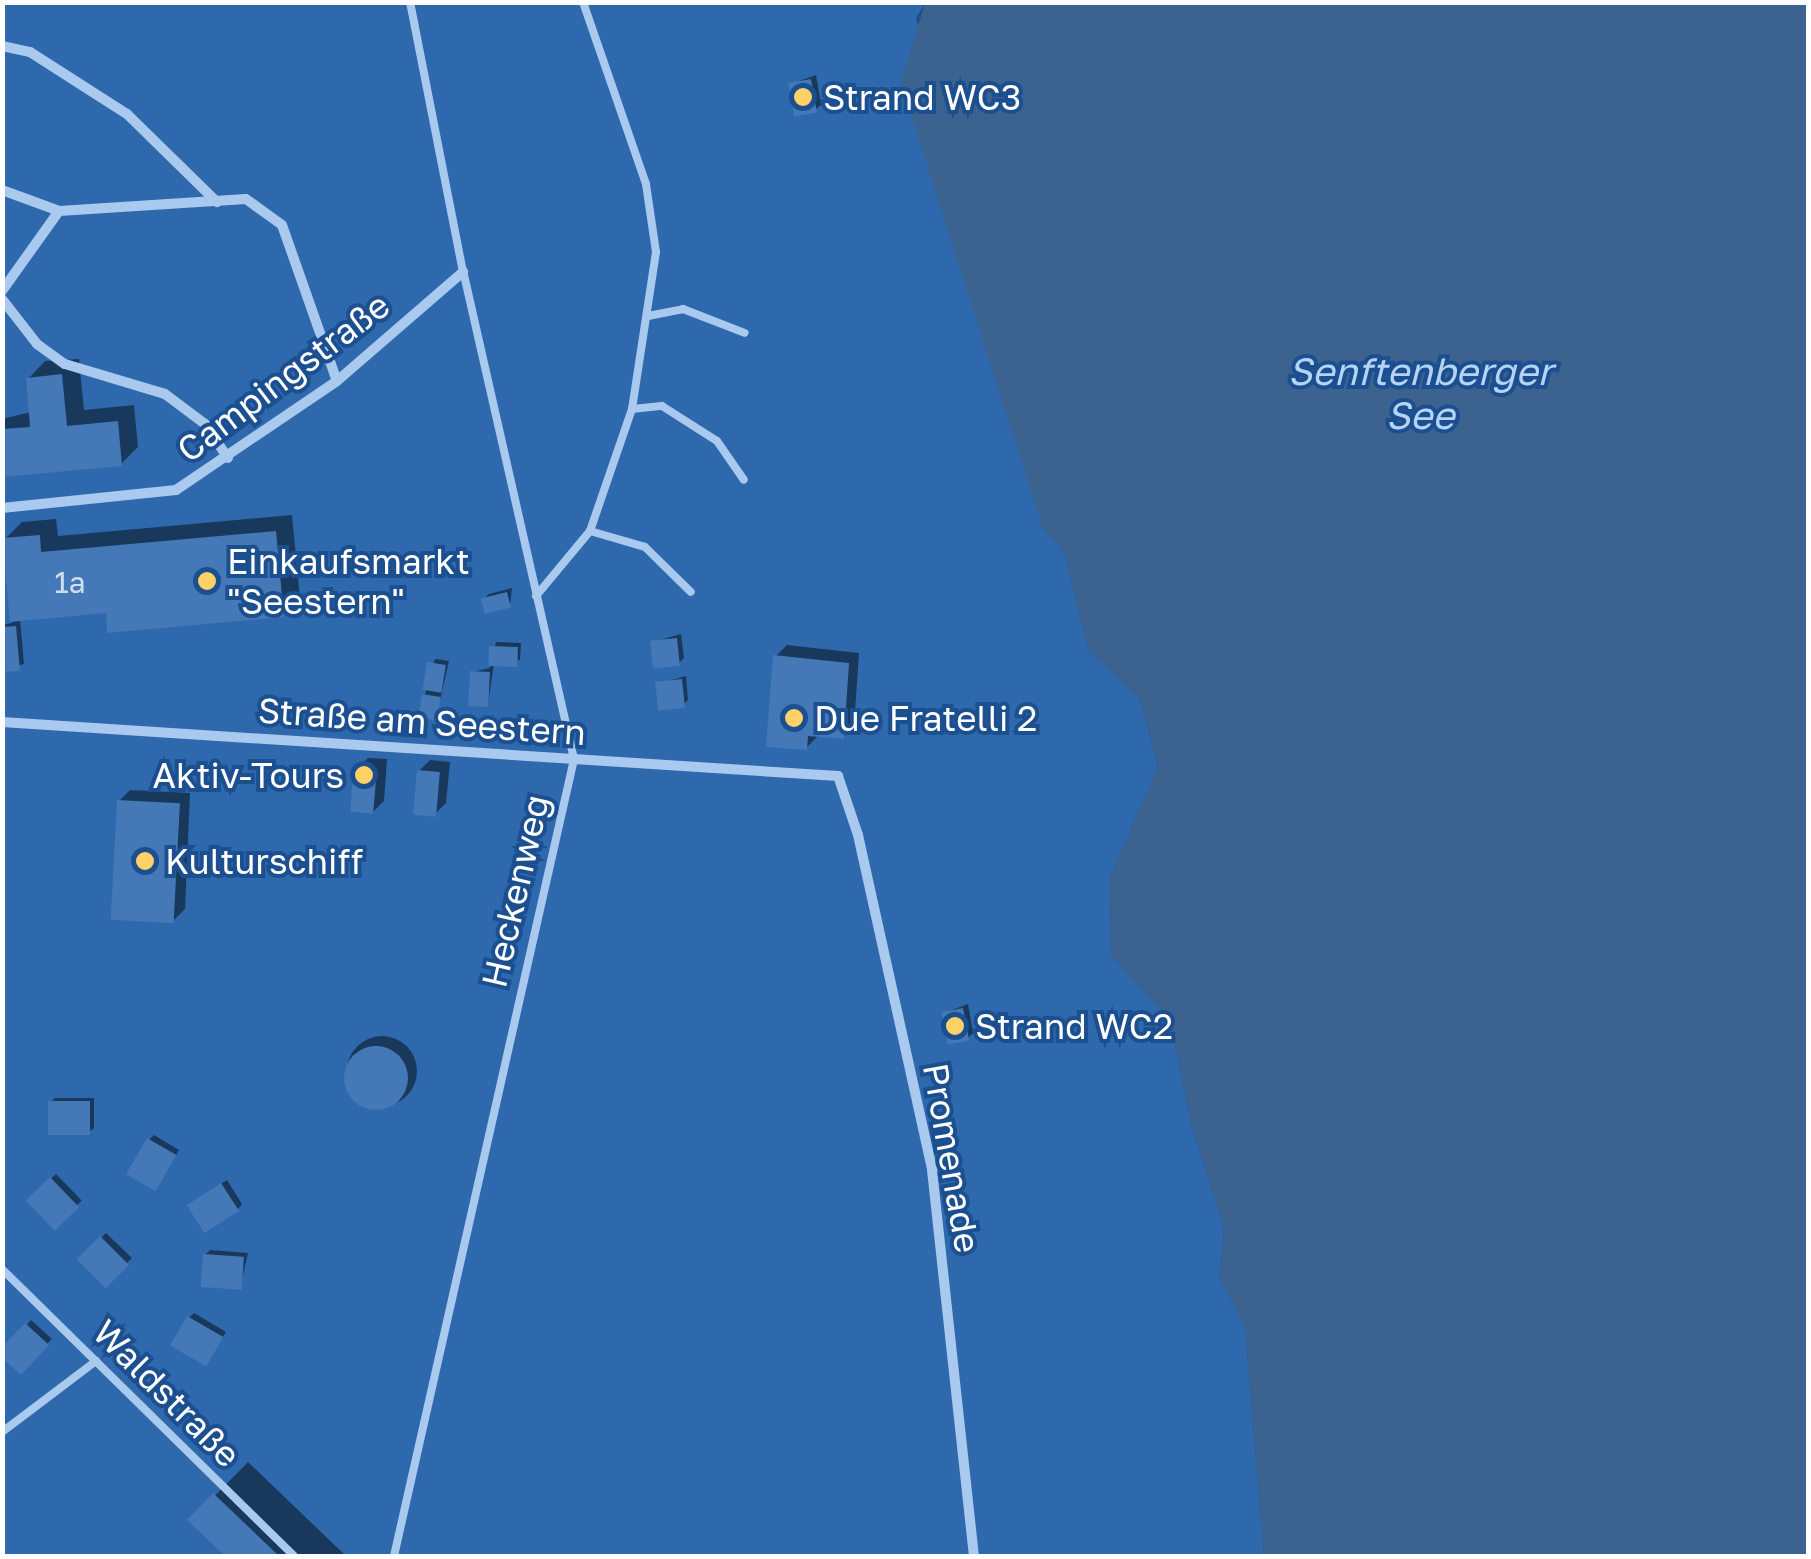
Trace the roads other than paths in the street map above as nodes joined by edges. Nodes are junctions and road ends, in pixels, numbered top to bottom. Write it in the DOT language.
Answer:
graph roads {
  1 [pos="410,2"];
  2 [pos="583,2"];
  3 [pos="2,46"];
  4 [pos="2,190"];
  5 [pos="217,202"];
  6 [pos="60,212"];
  7 [pos="463,272"];
  8 [pos="2,292"];
  9 [pos="2,299"];
  10 [pos="648,316"];
  11 [pos="745,333"];
  12 [pos="337,381"];
  13 [pos="632,408"];
  14 [pos="228,458"];
  15 [pos="744,480"];
  16 [pos="2,508"];
  17 [pos="590,531"];
  18 [pos="691,592"];
  19 [pos="536,596"];
  20 [pos="2,722"];
  21 [pos="574,759"];
  22 [pos="838,776"];
  23 [pos="2,1269"];
  24 [pos="96,1361"];
  25 [pos="2,1432"];
  26 [pos="294,1556"];
  27 [pos="394,1556"];
  28 [pos="974,1556"];
  1 -- 7 [label="lane, Heckenweg"];
  2 -- 10 [label="lane"];
  3 -- 5 [label="street"];
  4 -- 6 [label="street"];
  5 -- 6 [label="street"];
  5 -- 12 [label="street"];
  6 -- 8 [label="street"];
  7 -- 12 [label="street, Campingstraße"];
  7 -- 19 [label="lane, Heckenweg"];
  9 -- 14 [label="street"];
  10 -- 11 [label="lane"];
  10 -- 13 [label="lane"];
  12 -- 14 [label="street, Campingstraße"];
  13 -- 15 [label="lane"];
  13 -- 17 [label="lane"];
  14 -- 16 [label="street, Campingstraße"];
  17 -- 18 [label="lane"];
  17 -- 19 [label="lane"];
  19 -- 21 [label="lane, Heckenweg"];
  20 -- 21 [label="street, Straße am Seestern"];
  21 -- 22 [label="street, Straße am Seestern"];
  21 -- 27 [label="lane, Heckenweg"];
  22 -- 28 [label="street, Promenade"];
  23 -- 24 [label="lane, Waldstraße"];
  24 -- 25 [label="lane"];
  24 -- 26 [label="lane, Waldstraße"];
}
